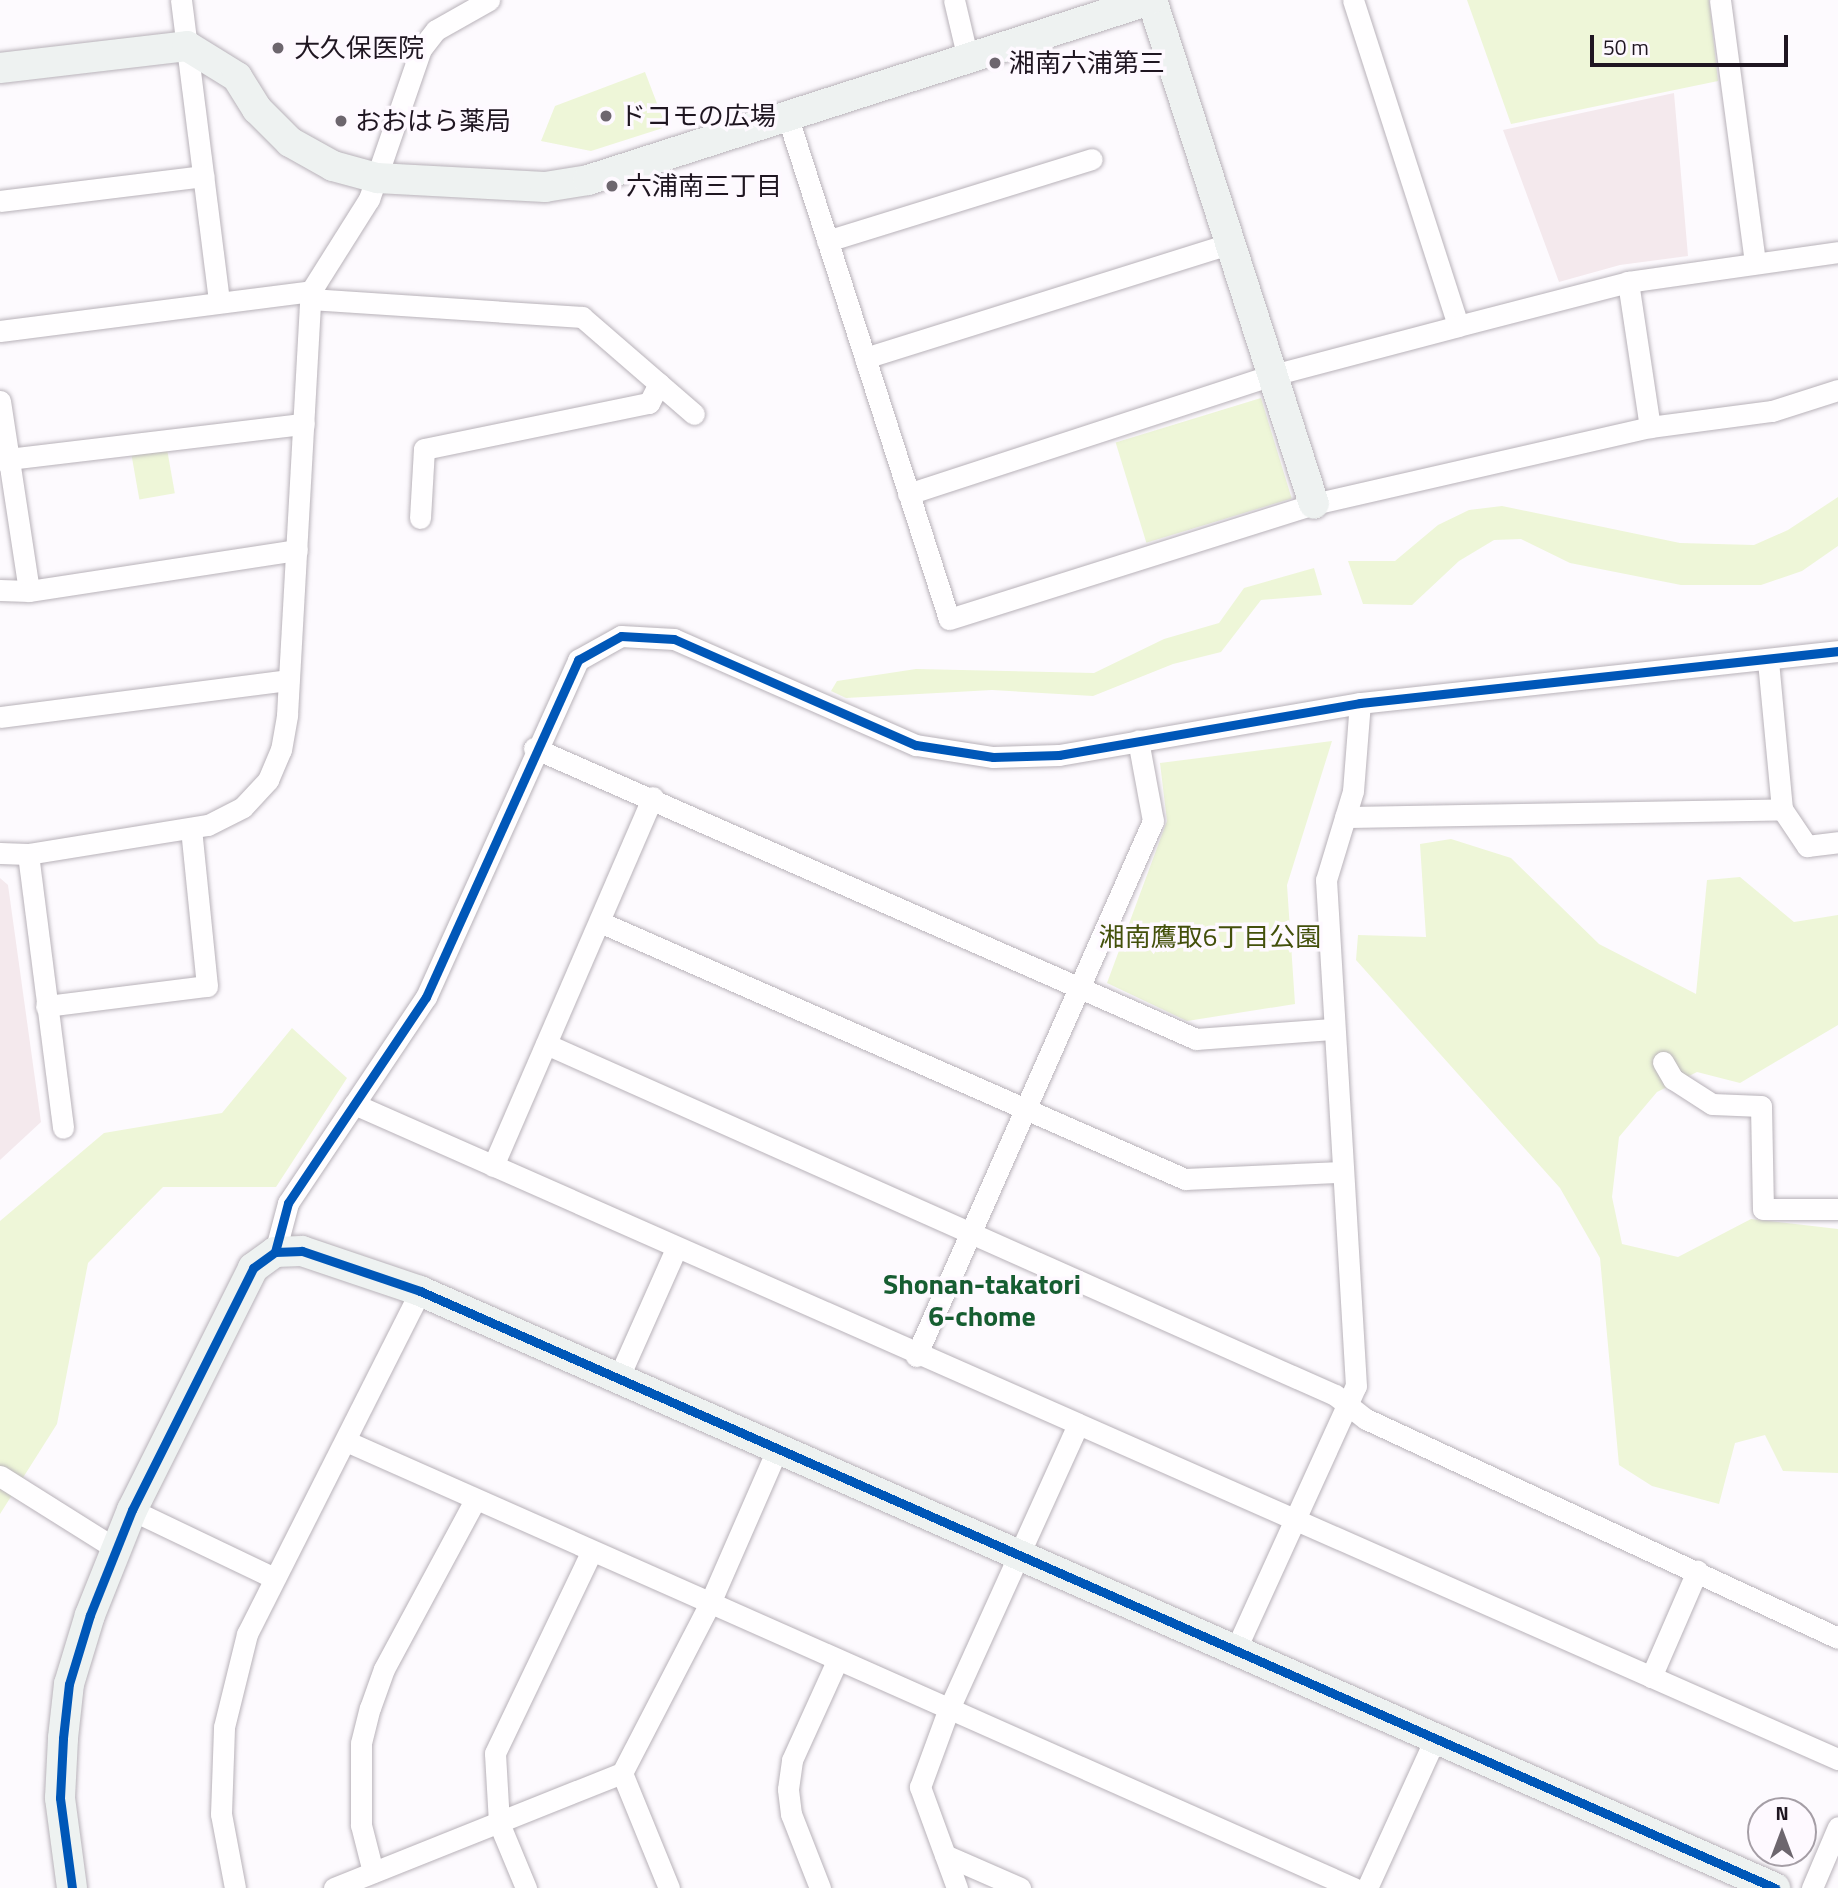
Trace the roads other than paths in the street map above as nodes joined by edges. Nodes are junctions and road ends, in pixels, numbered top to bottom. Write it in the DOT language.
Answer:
graph roads {
  1 [pos="181,0"];
  2 [pos="489,0"];
  3 [pos="954,0"];
  4 [pos="1151,0"];
  5 [pos="1353,0"];
  6 [pos="1720,0"];
  7 [pos="187,46"];
  8 [pos="968,59"];
  9 [pos="0,68"];
  10 [pos="787,115"];
  11 [pos="1092,159"];
  12 [pos="204,176"];
  13 [pos="377,178"];
  14 [pos="0,201"];
  15 [pos="827,241"];
  16 [pos="1233,243"];
  17 [pos="1838,252"];
  18 [pos="1755,262"];
  19 [pos="1628,282"];
  20 [pos="311,295"];
  21 [pos="219,302"];
  22 [pos="1458,326"];
  23 [pos="0,331"];
  24 [pos="865,358"];
  25 [pos="1273,375"];
  26 [pos="659,383"];
  27 [pos="1838,390"];
  28 [pos="0,401"];
  29 [pos="694,414"];
  30 [pos="304,424"];
  31 [pos="1650,427"];
  32 [pos="4,460"];
  33 [pos="908,494"];
  34 [pos="1314,504"];
  35 [pos="420,518"];
  36 [pos="297,550"];
  37 [pos="0,590"];
  38 [pos="29,591"];
  39 [pos="1838,651"];
  40 [pos="1768,661"];
  41 [pos="289,680"];
  42 [pos="1360,703"];
  43 [pos="0,717"];
  44 [pos="1138,740"];
  45 [pos="534,748"];
  46 [pos="653,797"];
  47 [pos="1782,809"];
  48 [pos="1345,817"];
  49 [pos="191,830"];
  50 [pos="1838,842"];
  51 [pos="0,853"];
  52 [pos="28,855"];
  53 [pos="600,922"];
  54 [pos="1078,986"];
  55 [pos="46,1006"];
  56 [pos="1332,1029"];
  57 [pos="546,1044"];
  58 [pos="1662,1062"];
  59 [pos="354,1104"];
  60 [pos="1025,1111"];
  61 [pos="63,1128"];
  62 [pos="493,1166"];
  63 [pos="1342,1172"];
  64 [pos="1838,1209"];
  65 [pos="972,1237"];
  66 [pos="676,1249"];
  67 [pos="275,1252"];
  68 [pos="420,1291"];
  69 [pos="916,1356"];
  70 [pos="618,1379"];
  71 [pos="1348,1405"];
  72 [pos="1078,1424"];
  73 [pos="346,1441"];
  74 [pos="776,1450"];
  75 [pos="0,1476"];
  76 [pos="474,1502"];
  77 [pos="132,1510"];
  78 [pos="1296,1520"];
  79 [pos="115,1548"];
  80 [pos="591,1553"];
  81 [pos="1018,1558"];
  82 [pos="1697,1571"];
  83 [pos="274,1578"];
  84 [pos="710,1603"];
  85 [pos="1838,1638"];
  86 [pos="1235,1651"];
  87 [pos="837,1661"];
  88 [pos="1651,1677"];
  89 [pos="948,1711"];
  90 [pos="1436,1739"];
  91 [pos="1838,1759"];
  92 [pos="622,1773"];
  93 [pos="499,1823"];
  94 [pos="1838,1827"];
  95 [pos="944,1855"];
  96 [pos="373,1872"];
  97 [pos="72,1888"];
  98 [pos="235,1888"];
  99 [pos="334,1888"];
  100 [pos="526,1888"];
  101 [pos="669,1888"];
  102 [pos="820,1888"];
  103 [pos="957,1888"];
  104 [pos="1020,1888"];
  105 [pos="1354,1888"];
  106 [pos="1367,1888"];
  107 [pos="1775,1888"];
  108 [pos="1812,1888"];
  1 -- 7 [label="street"];
  2 -- 13 [label="street"];
  3 -- 8 [label="street"];
  4 -- 8 [label="street"];
  4 -- 16 [label="street"];
  5 -- 22 [label="street"];
  6 -- 18 [label="street"];
  7 -- 9 [label="street"];
  7 -- 12 [label="street"];
  7 -- 13 [label="street"];
  8 -- 10 [label="street"];
  10 -- 13 [label="street"];
  10 -- 15 [label="street"];
  11 -- 15 [label="street"];
  12 -- 14 [label="street"];
  12 -- 21 [label="street"];
  13 -- 20 [label="street"];
  15 -- 24 [label="street"];
  16 -- 24 [label="street"];
  16 -- 25 [label="street"];
  17 -- 18 [label="street"];
  18 -- 19 [label="street"];
  19 -- 22 [label="street"];
  19 -- 31 [label="street"];
  20 -- 21 [label="street"];
  20 -- 26 [label="street"];
  20 -- 30 [label="street"];
  21 -- 23 [label="street"];
  22 -- 25 [label="street"];
  24 -- 33 [label="street"];
  25 -- 33 [label="street"];
  25 -- 34 [label="street"];
  26 -- 29 [label="street"];
  26 -- 35 [label="street"];
  27 -- 31 [label="street"];
  28 -- 32 [label="street"];
  30 -- 32 [label="street"];
  30 -- 36 [label="street"];
  31 -- 34 [label="street"];
  32 -- 38 [label="street"];
  33 -- 34 [label="street"];
  36 -- 38 [label="street"];
  36 -- 41 [label="street"];
  37 -- 38 [label="street"];
  39 -- 40 [label="street"];
  40 -- 42 [label="street"];
  40 -- 47 [label="street"];
  41 -- 43 [label="street"];
  41 -- 49 [label="street"];
  42 -- 44 [label="street"];
  42 -- 48 [label="street"];
  44 -- 45 [label="street"];
  44 -- 54 [label="street"];
  45 -- 46 [label="street"];
  45 -- 59 [label="street"];
  46 -- 53 [label="street"];
  46 -- 54 [label="street"];
  47 -- 48 [label="street"];
  47 -- 50 [label="street"];
  48 -- 56 [label="street"];
  49 -- 52 [label="street"];
  49 -- 55 [label="street"];
  51 -- 52 [label="street"];
  52 -- 55 [label="street"];
  53 -- 57 [label="street"];
  53 -- 60 [label="street"];
  54 -- 56 [label="street"];
  54 -- 60 [label="street"];
  55 -- 61 [label="street"];
  56 -- 63 [label="street"];
  57 -- 62 [label="street"];
  57 -- 65 [label="street"];
  58 -- 64 [label="street"];
  59 -- 62 [label="street"];
  59 -- 67 [label="street"];
  60 -- 63 [label="street"];
  60 -- 65 [label="street"];
  62 -- 66 [label="street"];
  63 -- 71 [label="street"];
  65 -- 69 [label="street"];
  65 -- 71 [label="street"];
  66 -- 69 [label="street"];
  66 -- 70 [label="street"];
  67 -- 68 [label="street"];
  67 -- 77 [label="street"];
  68 -- 70 [label="street"];
  68 -- 73 [label="street"];
  69 -- 72 [label="street"];
  70 -- 74 [label="street"];
  71 -- 78 [label="street"];
  71 -- 82 [label="street"];
  72 -- 78 [label="street"];
  72 -- 81 [label="street"];
  73 -- 76 [label="street"];
  73 -- 83 [label="street"];
  74 -- 81 [label="street"];
  74 -- 84 [label="street"];
  75 -- 79 [label="street"];
  76 -- 80 [label="street"];
  76 -- 96 [label="street"];
  77 -- 79 [label="street"];
  77 -- 83 [label="street"];
  78 -- 86 [label="street"];
  78 -- 88 [label="street"];
  79 -- 97 [label="street"];
  80 -- 84 [label="street"];
  80 -- 93 [label="street"];
  81 -- 86 [label="street"];
  81 -- 89 [label="street"];
  82 -- 85 [label="street"];
  82 -- 88 [label="street"];
  83 -- 98 [label="street"];
  84 -- 87 [label="street"];
  84 -- 92 [label="street"];
  86 -- 90 [label="street"];
  87 -- 89 [label="street"];
  87 -- 102 [label="street"];
  88 -- 91 [label="street"];
  89 -- 95 [label="street"];
  89 -- 105 [label="street"];
  90 -- 106 [label="street"];
  90 -- 107 [label="street"];
  92 -- 93 [label="street"];
  92 -- 101 [label="street"];
  93 -- 96 [label="street"];
  93 -- 100 [label="street"];
  94 -- 108 [label="street"];
  95 -- 103 [label="street"];
  95 -- 104 [label="street"];
  96 -- 99 [label="street"];
}
